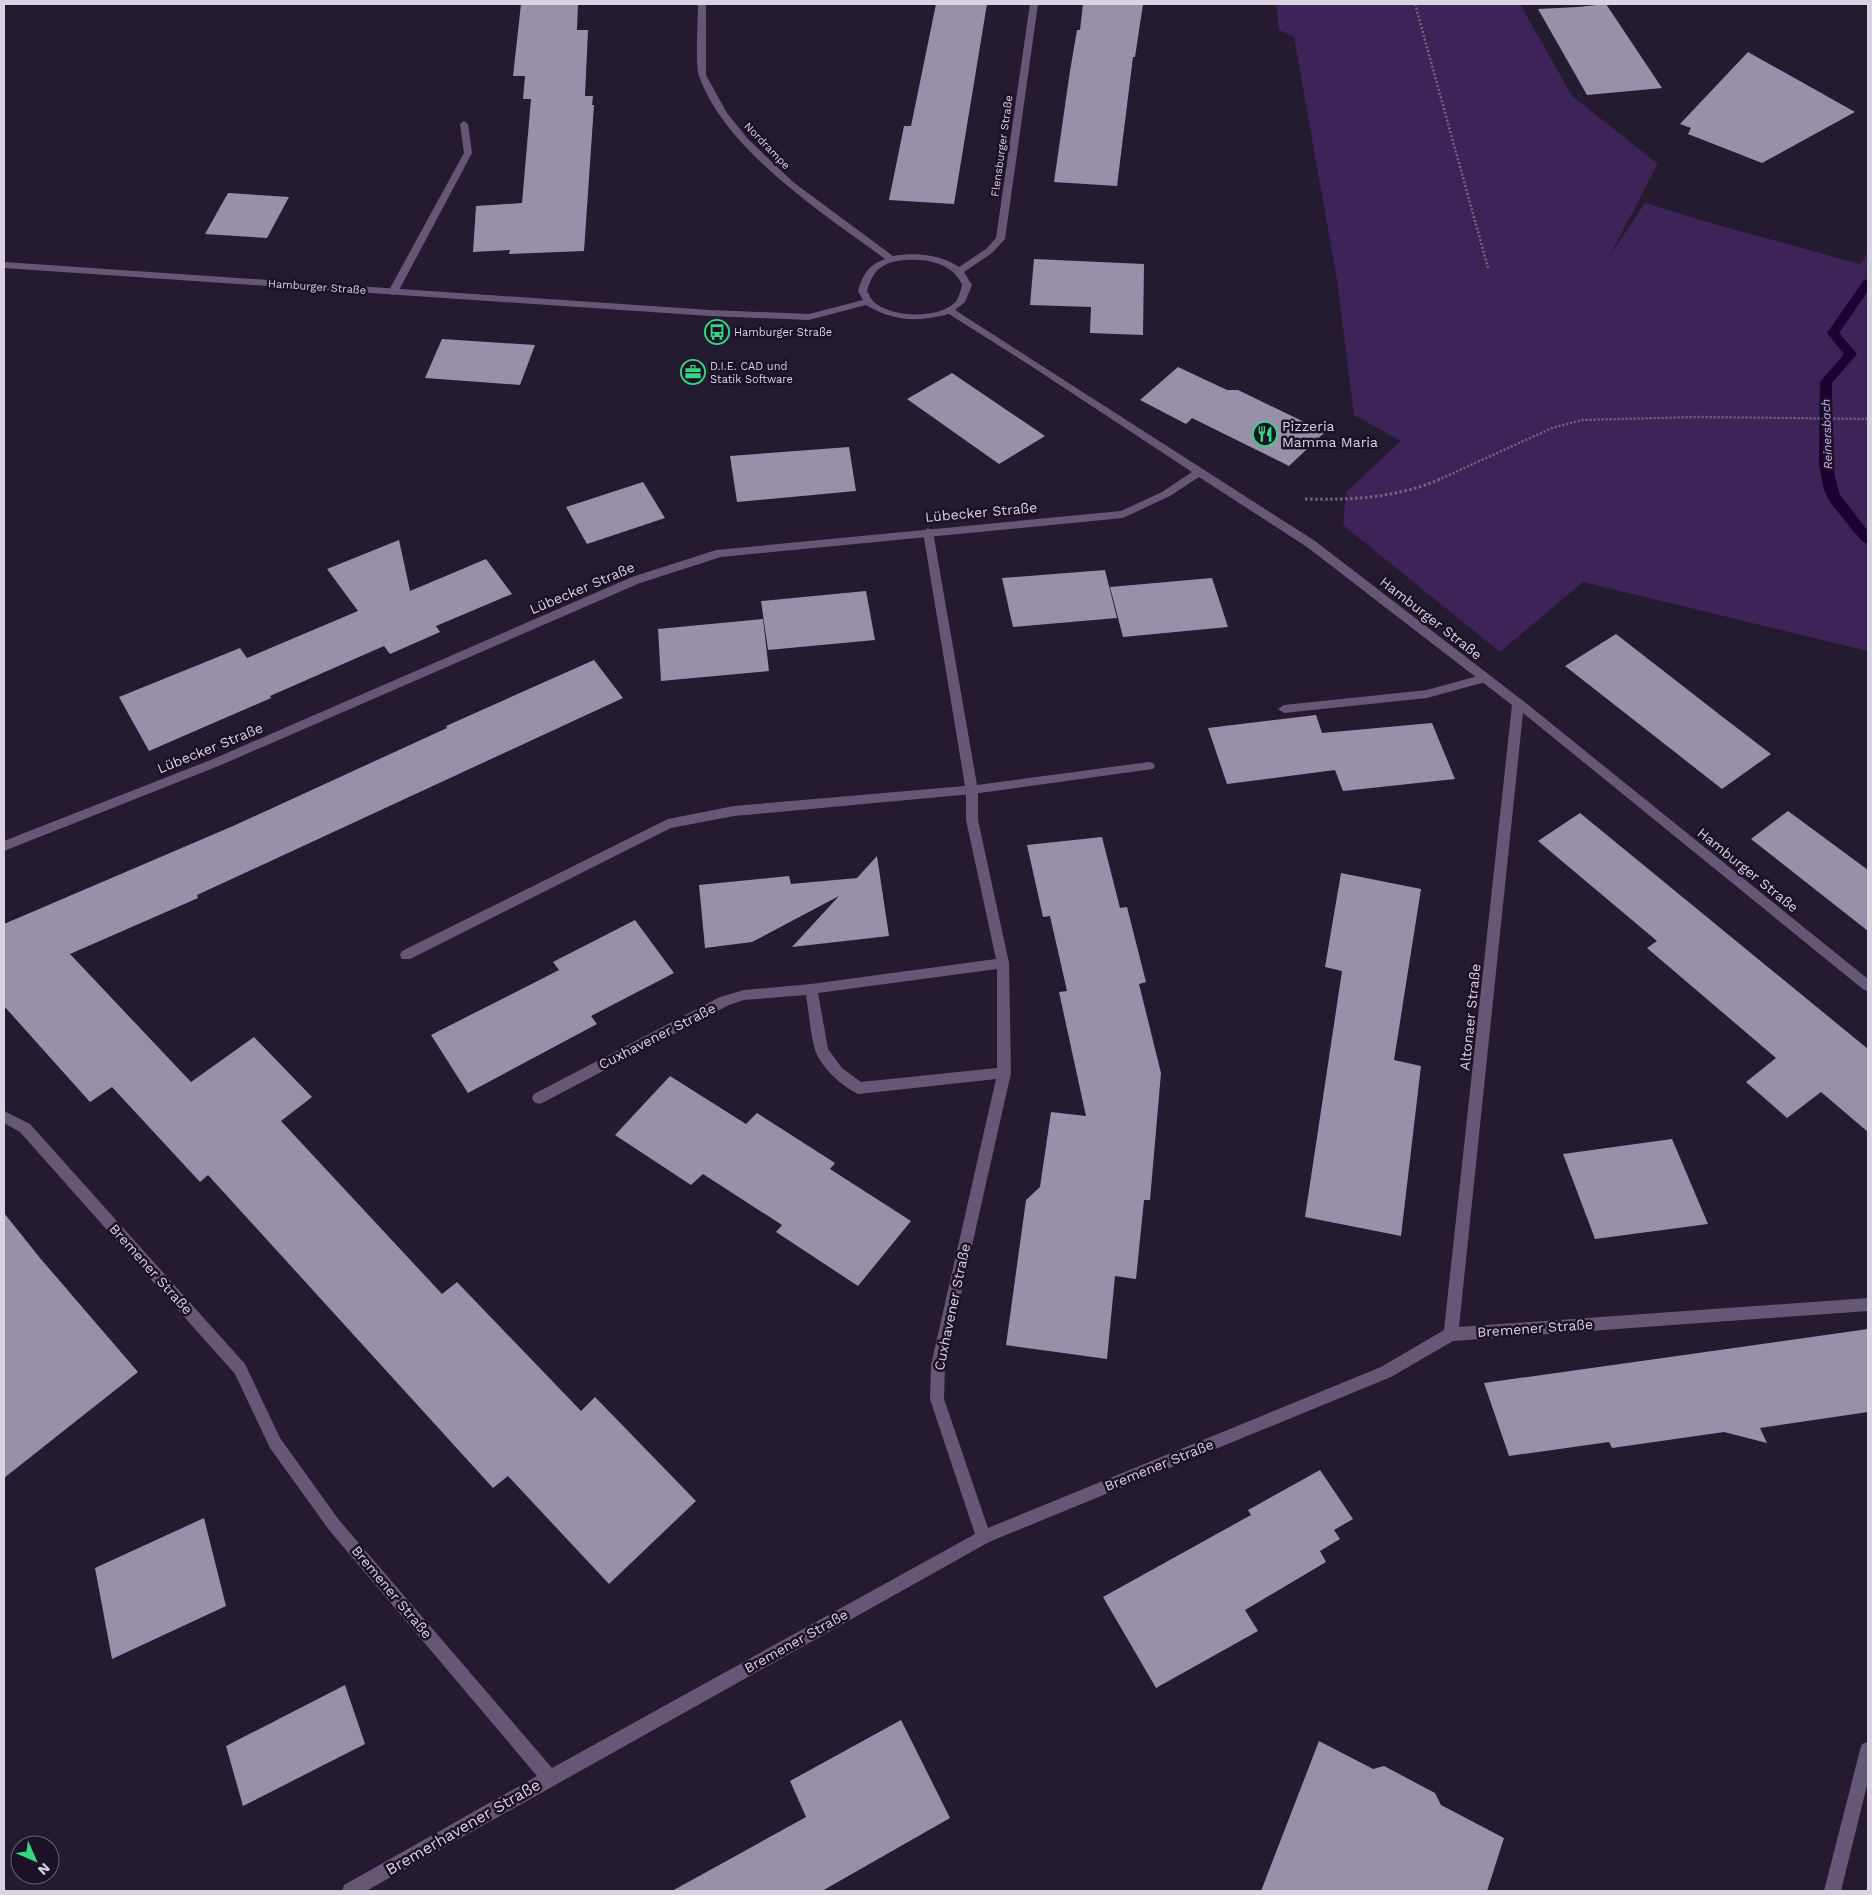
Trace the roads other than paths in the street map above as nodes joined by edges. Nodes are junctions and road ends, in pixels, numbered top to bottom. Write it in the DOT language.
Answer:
graph roads {
  1 [pos="702,4"];
  2 [pos="1034,4"];
  3 [pos="464,124"];
  4 [pos="891,259"];
  5 [pos="4,265"];
  6 [pos="959,272"];
  7 [pos="392,292"];
  8 [pos="868,302"];
  9 [pos="949,310"];
  10 [pos="1198,472"];
  11 [pos="928,532"];
  12 [pos="1485,678"];
  13 [pos="1518,703"];
  14 [pos="1284,709"];
  15 [pos="1150,766"];
  16 [pos="972,790"];
  17 [pos="4,846"];
  18 [pos="406,955"];
  19 [pos="1003,964"];
  20 [pos="1868,986"];
  21 [pos="811,989"];
  22 [pos="1004,1073"];
  23 [pos="538,1098"];
  24 [pos="4,1117"];
  25 [pos="1868,1305"];
  26 [pos="1451,1334"];
  27 [pos="984,1537"];
  28 [pos="1868,1750"];
  29 [pos="550,1778"];
  30 [pos="350,1891"];
  31 [pos="1832,1891"];
  1 -- 4 [label="street, Nordrampe"];
  2 -- 6 [label="street, Flensburger Straße"];
  3 -- 7 [label="street"];
  4 -- 6 [label="street"];
  4 -- 8 [label="street"];
  5 -- 7 [label="street, Hamburger Straße"];
  6 -- 9 [label="street"];
  7 -- 8 [label="street, Hamburger Straße"];
  8 -- 9 [label="street"];
  9 -- 10 [label="street, Hamburger Straße"];
  10 -- 11 [label="street, Lübecker Straße"];
  10 -- 12 [label="street, Hamburger Straße"];
  11 -- 16 [label="street, Cuxhavener Straße"];
  11 -- 17 [label="street, Lübecker Straße"];
  12 -- 13 [label="street, Hamburger Straße"];
  12 -- 14 [label="street"];
  13 -- 20 [label="street, Hamburger Straße"];
  13 -- 26 [label="street, Altonaer Straße"];
  15 -- 16 [label="street"];
  16 -- 18 [label="street"];
  16 -- 19 [label="street, Cuxhavener Straße"];
  19 -- 21 [label="street, Cuxhavener Straße"];
  19 -- 22 [label="street, Cuxhavener Straße"];
  21 -- 22 [label="street"];
  21 -- 23 [label="street, Cuxhavener Straße"];
  22 -- 27 [label="street, Cuxhavener Straße"];
  24 -- 29 [label="street, Bremener Straße"];
  25 -- 26 [label="street, Bremener Straße"];
  26 -- 27 [label="street, Bremener Straße"];
  27 -- 29 [label="street, Bremener Straße"];
  28 -- 31 [label="street"];
  29 -- 30 [label="street, Bremerhavener Straße"];
}
